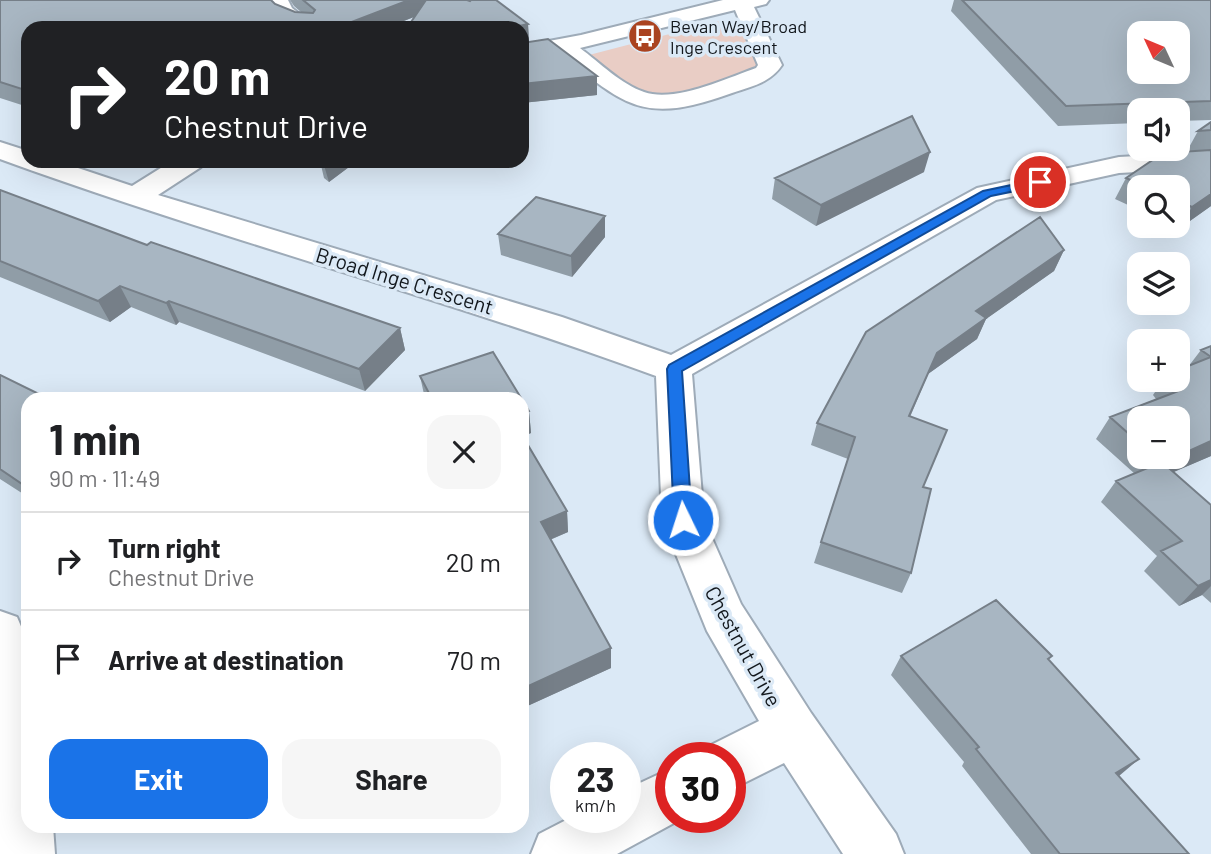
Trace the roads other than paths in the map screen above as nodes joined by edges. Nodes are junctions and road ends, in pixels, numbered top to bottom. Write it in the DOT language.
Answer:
graph roads {
  1 [pos="278,0"];
  2 [pos="750,1"];
  3 [pos="297,21"];
  4 [pos="564,47"];
  5 [pos="529,52"];
  6 [pos="0,150"];
  7 [pos="21,157"];
  8 [pos="1211,160"];
  9 [pos="52,168"];
  10 [pos="180,168"];
  11 [pos="135,197"];
  12 [pos="674,369"];
  13 [pos="0,632"];
  14 [pos="793,732"];
  15 [pos="746,756"];
  16 [pos="21,775"];
  17 [pos="655,804"];
  18 [pos="25,833"];
  19 [pos="27,854"];
  20 [pos="559,854"];
  21 [pos="876,854"];
  1 -- 3 [label="street"];
  2 -- 4 [label="street"];
  2 -- 4 [label="street"];
  4 -- 5 [label="street"];
  6 -- 7 [label="street, Broad Inge Crescent"];
  8 -- 12 [label="street"];
  9 -- 11 [label="street, Broad Inge Crescent"];
  10 -- 11 [label="street"];
  11 -- 12 [label="street, Broad Inge Crescent"];
  12 -- 14 [label="street, Chestnut Drive"];
  13 -- 16 [label="street"];
  14 -- 15 [label="street"];
  14 -- 21 [label="street, Chestnut Drive"];
  17 -- 20 [label="street"];
  18 -- 19 [label="street"];
}
